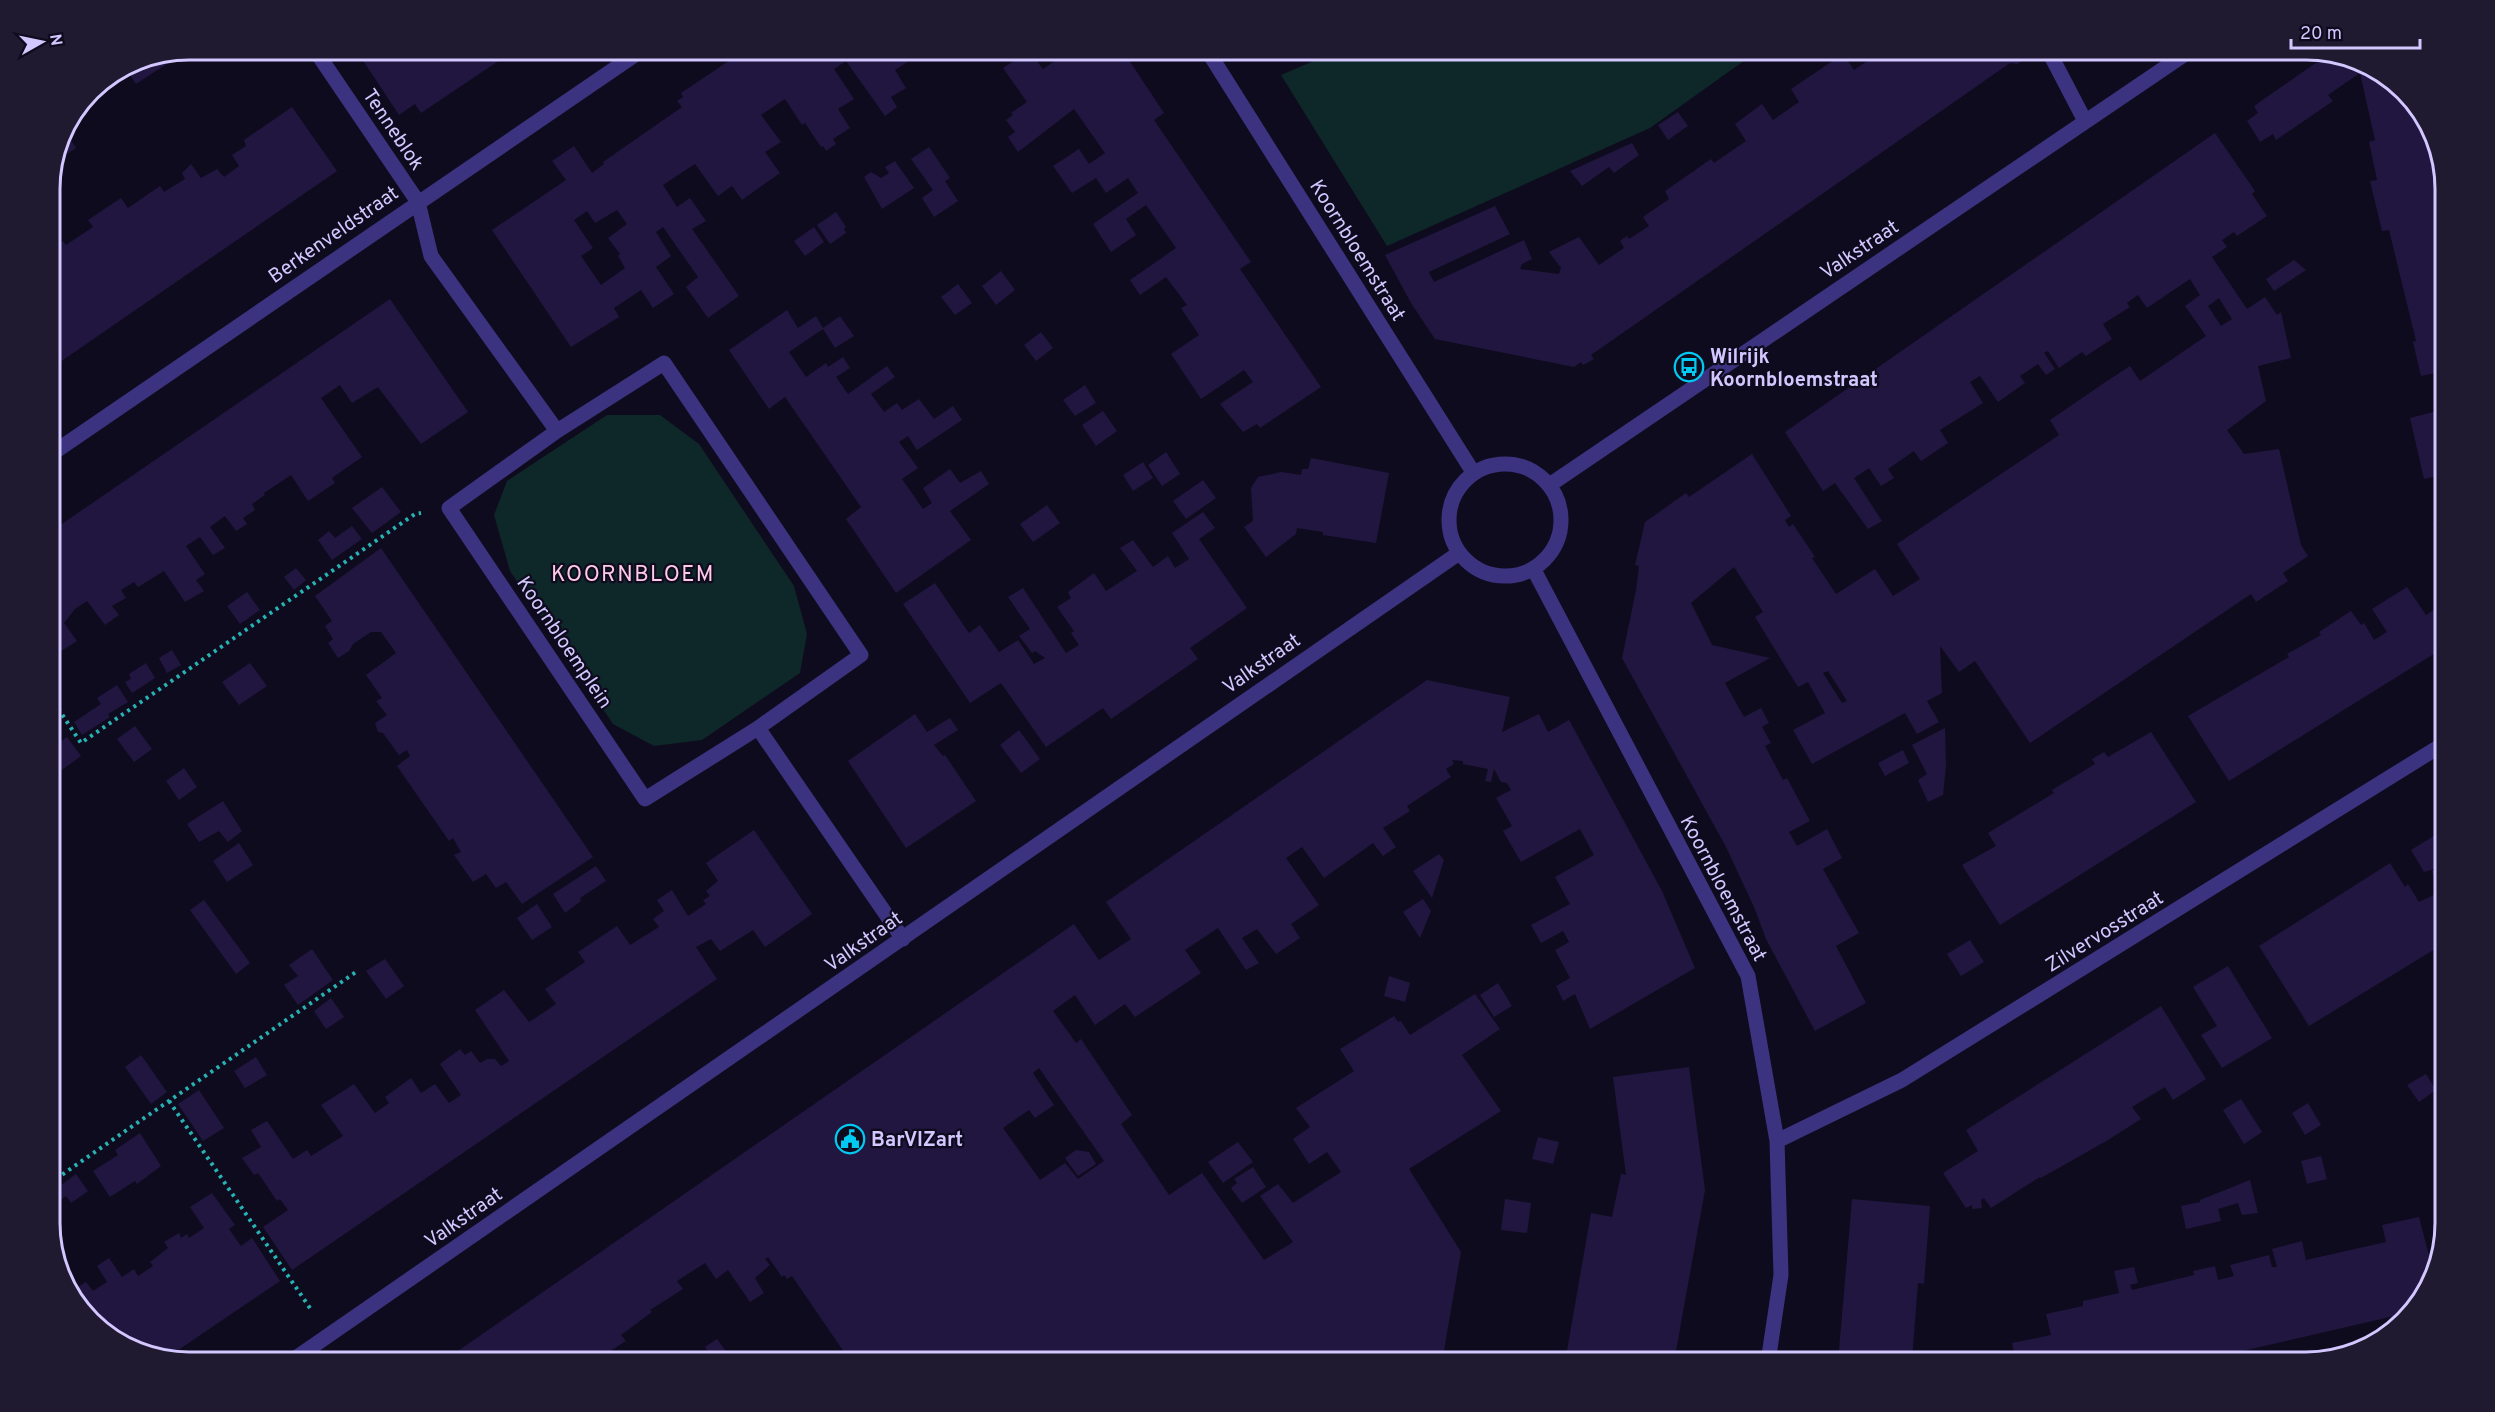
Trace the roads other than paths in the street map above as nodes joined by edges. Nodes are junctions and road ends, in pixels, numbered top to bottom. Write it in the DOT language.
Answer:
graph roads {
  1 [pos="322,60"];
  2 [pos="627,60"];
  3 [pos="1213,60"];
  4 [pos="2054,60"];
  5 [pos="2176,60"];
  6 [pos="2085,121"];
  7 [pos="418,202"];
  8 [pos="557,431"];
  9 [pos="60,448"];
  10 [pos="1473,472"];
  11 [pos="1551,484"];
  12 [pos="1459,553"];
  13 [pos="1534,570"];
  14 [pos="758,728"];
  15 [pos="2435,748"];
  16 [pos="903,939"];
  17 [pos="1777,1142"];
  18 [pos="305,1352"];
  19 [pos="1769,1352"];
  1 -- 7 [label="street, Tenneblok"];
  2 -- 7 [label="street, Berkenveldstraat"];
  3 -- 10 [label="street, Koornbloemstraat"];
  4 -- 6 [label="street"];
  5 -- 6 [label="street, Valkstraat"];
  6 -- 11 [label="street, Valkstraat"];
  7 -- 8 [label="street"];
  7 -- 9 [label="street, Berkenveldstraat"];
  8 -- 14 [label="street, Koornbloemplein"];
  8 -- 14 [label="street, Koornbloemplein"];
  10 -- 11 [label="street"];
  10 -- 12 [label="street"];
  11 -- 13 [label="street"];
  12 -- 13 [label="street"];
  12 -- 16 [label="street, Valkstraat"];
  13 -- 17 [label="street, Koornbloemstraat"];
  14 -- 16 [label="street"];
  15 -- 17 [label="street, Zilvervosstraat"];
  16 -- 18 [label="street, Valkstraat"];
  17 -- 19 [label="street, Koornbloemstraat"];
}
